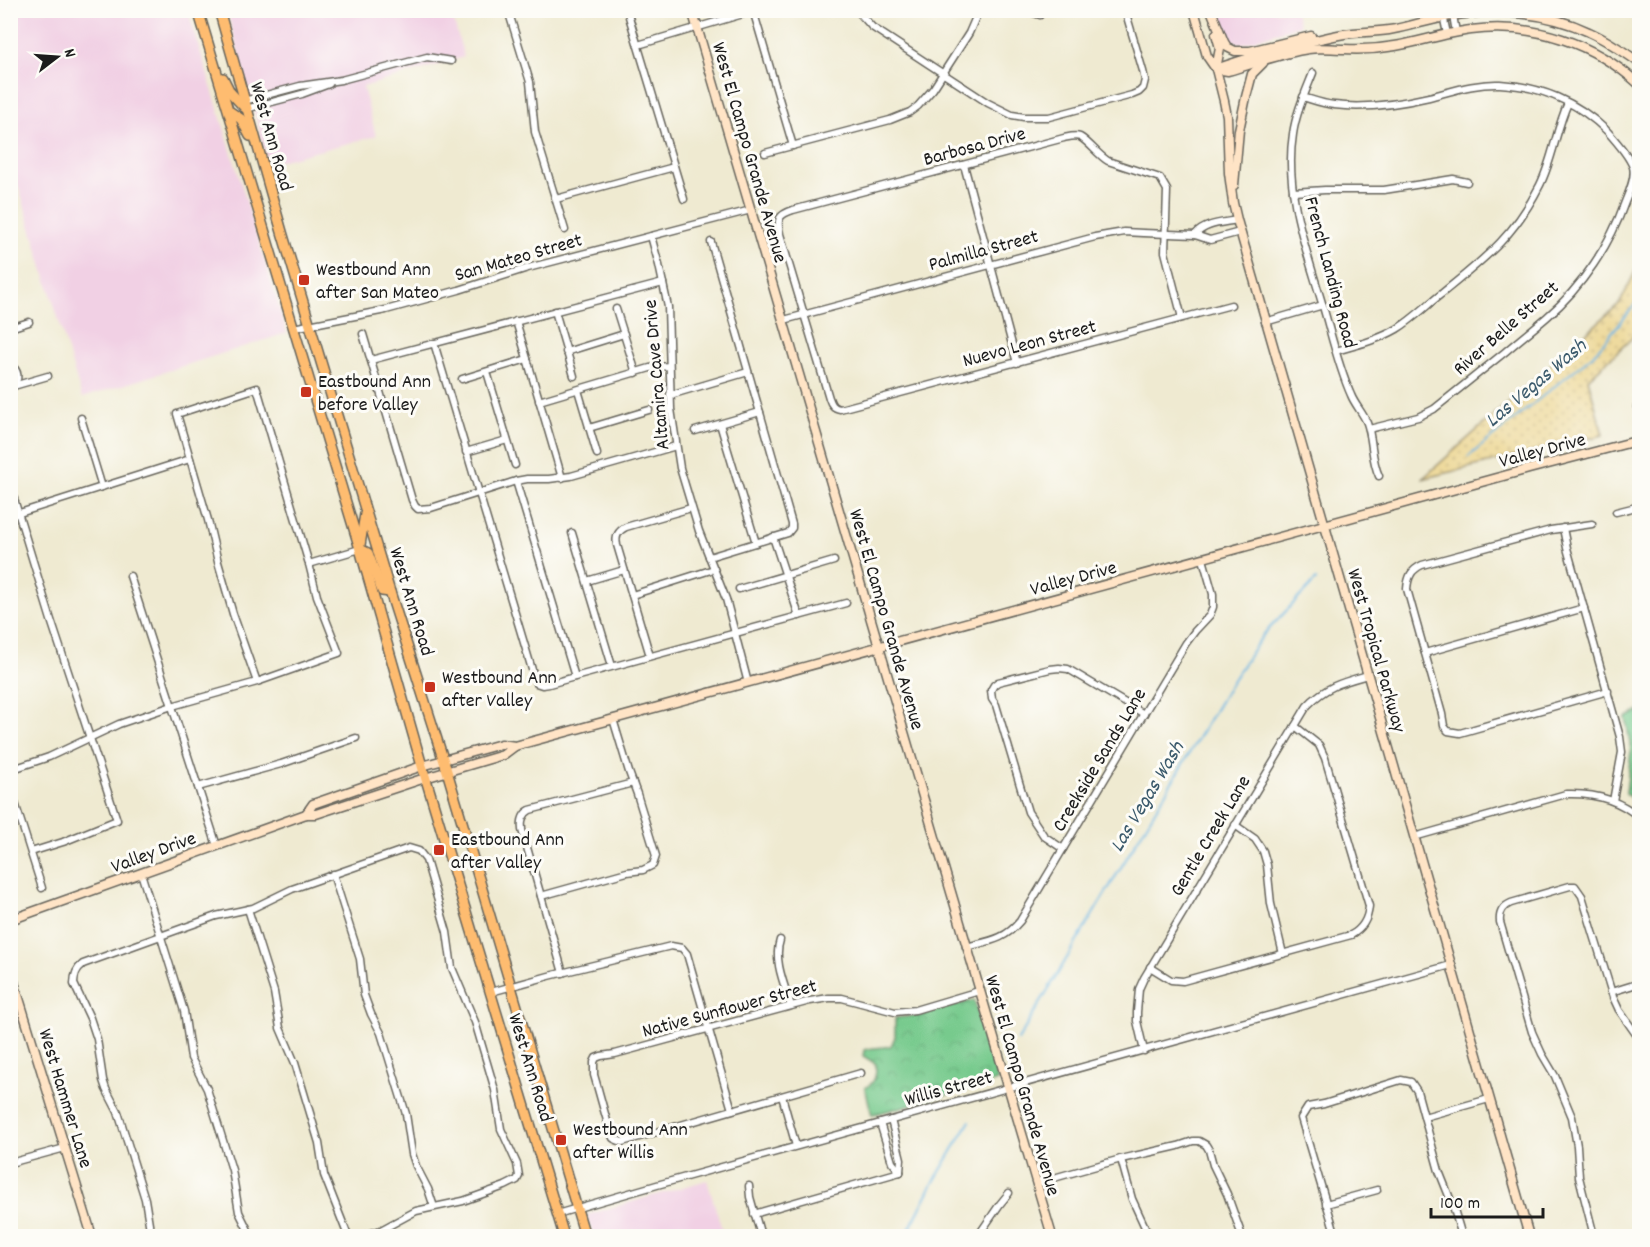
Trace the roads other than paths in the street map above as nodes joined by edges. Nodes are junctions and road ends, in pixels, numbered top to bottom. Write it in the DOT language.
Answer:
graph roads {
  1 [pos="198,10"];
  2 [pos="219,10"];
  3 [pos="508,10"];
  4 [pos="627,10"];
  5 [pos="692,10"];
  6 [pos="857,10"];
  7 [pos="979,10"];
  8 [pos="1024,10"];
  9 [pos="1125,10"];
  10 [pos="1194,10"];
  11 [pos="1210,10"];
  12 [pos="753,11"];
  13 [pos="1453,13"];
  14 [pos="1442,14"];
  15 [pos="1040,15"];
  16 [pos="697,28"];
  17 [pos="1347,33"];
  18 [pos="1451,33"];
  19 [pos="638,45"];
  20 [pos="211,54"];
  21 [pos="1266,60"];
  22 [pos="452,61"];
  23 [pos="1640,63"];
  24 [pos="1640,67"];
  25 [pos="1216,69"];
  26 [pos="1313,73"];
  27 [pos="943,74"];
  28 [pos="1632,79"];
  29 [pos="1640,85"];
  30 [pos="1303,97"];
  31 [pos="1569,103"];
  32 [pos="245,105"];
  33 [pos="229,111"];
  34 [pos="793,146"];
  35 [pos="765,153"];
  36 [pos="259,154"];
  37 [pos="964,165"];
  38 [pos="674,167"];
  39 [pos="1467,182"];
  40 [pos="1293,192"];
  41 [pos="556,199"];
  42 [pos="684,199"];
  43 [pos="1233,203"];
  44 [pos="751,210"];
  45 [pos="1237,220"];
  46 [pos="1212,225"];
  47 [pos="565,230"];
  48 [pos="1240,232"];
  49 [pos="1165,234"];
  50 [pos="1195,235"];
  51 [pos="651,236"];
  52 [pos="1215,238"];
  53 [pos="711,242"];
  54 [pos="990,264"];
  55 [pos="663,283"];
  56 [pos="1231,305"];
  57 [pos="1323,305"];
  58 [pos="616,309"];
  59 [pos="555,311"];
  60 [pos="804,314"];
  61 [pos="1182,318"];
  62 [pos="784,320"];
  63 [pos="516,321"];
  64 [pos="29,322"];
  65 [pos="1265,322"];
  66 [pos="310,325"];
  67 [pos="10,328"];
  68 [pos="294,328"];
  69 [pos="363,334"];
  70 [pos="624,334"];
  71 [pos="434,343"];
  72 [pos="1336,351"];
  73 [pos="566,352"];
  74 [pos="527,359"];
  75 [pos="371,360"];
  76 [pos="1017,363"];
  77 [pos="10,365"];
  78 [pos="669,366"];
  79 [pos="487,372"];
  80 [pos="748,372"];
  81 [pos="636,373"];
  82 [pos="48,376"];
  83 [pos="574,376"];
  84 [pos="462,379"];
  85 [pos="10,387"];
  86 [pos="578,390"];
  87 [pos="670,395"];
  88 [pos="1640,398"];
  89 [pos="539,401"];
  90 [pos="649,410"];
  91 [pos="760,412"];
  92 [pos="1640,417"];
  93 [pos="81,418"];
  94 [pos="720,424"];
  95 [pos="589,428"];
  96 [pos="1369,429"];
  97 [pos="696,430"];
  98 [pos="507,440"];
  99 [pos="1640,440"];
  100 [pos="676,446"];
  101 [pos="466,452"];
  102 [pos="597,454"];
  103 [pos="190,459"];
  104 [pos="515,465"];
  105 [pos="1379,476"];
  106 [pos="562,478"];
  107 [pos="516,482"];
  108 [pos="10,486"];
  109 [pos="102,488"];
  110 [pos="479,493"];
  111 [pos="365,506"];
  112 [pos="1640,507"];
  113 [pos="691,508"];
  114 [pos="1616,512"];
  115 [pos="19,514"];
  116 [pos="10,516"];
  117 [pos="1592,524"];
  118 [pos="1325,525"];
  119 [pos="1563,528"];
  120 [pos="572,533"];
  121 [pos="773,537"];
  122 [pos="756,543"];
  123 [pos="360,549"];
  124 [pos="709,557"];
  125 [pos="1203,559"];
  126 [pos="834,561"];
  127 [pos="309,564"];
  128 [pos="714,569"];
  129 [pos="624,570"];
  130 [pos="786,575"];
  131 [pos="130,576"];
  132 [pos="587,581"];
  133 [pos="739,589"];
  134 [pos="390,592"];
  135 [pos="632,595"];
  136 [pos="846,603"];
  137 [pos="1584,608"];
  138 [pos="798,616"];
  139 [pos="735,634"];
  140 [pos="880,647"];
  141 [pos="1425,653"];
  142 [pos="650,656"];
  143 [pos="612,666"];
  144 [pos="1368,675"];
  145 [pos="575,677"];
  146 [pos="257,682"];
  147 [pos="748,683"];
  148 [pos="1608,691"];
  149 [pos="172,706"];
  150 [pos="1144,714"];
  151 [pos="614,719"];
  152 [pos="1295,726"];
  153 [pos="90,738"];
  154 [pos="356,738"];
  155 [pos="515,746"];
  156 [pos="444,760"];
  157 [pos="422,766"];
  158 [pos="10,770"];
  159 [pos="447,771"];
  160 [pos="425,778"];
  161 [pos="633,783"];
  162 [pos="10,787"];
  163 [pos="198,787"];
  164 [pos="1613,801"];
  165 [pos="306,814"];
  166 [pos="1640,818"];
  167 [pos="1235,825"];
  168 [pos="1414,837"];
  169 [pos="217,846"];
  170 [pos="1063,849"];
  171 [pos="31,852"];
  172 [pos="141,873"];
  173 [pos="333,874"];
  174 [pos="42,888"];
  175 [pos="541,896"];
  176 [pos="248,909"];
  177 [pos="10,920"];
  178 [pos="160,936"];
  179 [pos="780,940"];
  180 [pos="966,947"];
  181 [pos="1282,954"];
  182 [pos="1451,965"];
  183 [pos="1150,967"];
  184 [pos="10,969"];
  185 [pos="563,973"];
  186 [pos="1640,982"];
  187 [pos="510,986"];
  188 [pos="979,991"];
  189 [pos="491,992"];
  190 [pos="1611,992"];
  191 [pos="791,1006"];
  192 [pos="708,1029"];
  193 [pos="1640,1040"];
  194 [pos="1144,1051"];
  195 [pos="861,1073"];
  196 [pos="1008,1088"];
  197 [pos="782,1096"];
  198 [pos="1489,1099"];
  199 [pos="732,1110"];
  200 [pos="1424,1117"];
  201 [pos="891,1120"];
  202 [pos="880,1123"];
  203 [pos="796,1146"];
  204 [pos="64,1149"];
  205 [pos="1121,1159"];
  206 [pos="10,1163"];
  207 [pos="900,1172"];
  208 [pos="1036,1183"];
  209 [pos="749,1186"];
  210 [pos="1377,1190"];
  211 [pos="1010,1193"];
  212 [pos="1326,1204"];
  213 [pos="434,1207"];
  214 [pos="576,1208"];
  215 [pos="557,1214"];
  216 [pos="754,1214"];
  217 [pos="92,1236"];
  218 [pos="151,1236"];
  219 [pos="251,1236"];
  220 [pos="348,1236"];
  221 [pos="361,1236"];
  222 [pos="564,1236"];
  223 [pos="585,1236"];
  224 [pos="761,1236"];
  225 [pos="978,1236"];
  226 [pos="1052,1236"];
  227 [pos="1149,1236"];
  228 [pos="1242,1236"];
  229 [pos="1336,1236"];
  230 [pos="1462,1236"];
  231 [pos="1530,1236"];
  232 [pos="1594,1236"];
  1 -- 20 [label="main road, West Ann Road"];
  2 -- 32 [label="main road, West Ann Road"];
  3 -- 41 [label="street"];
  4 -- 19 [label="street"];
  5 -- 16 [label="street, West El Campo Grande Avenue"];
  6 -- 27 [label="street"];
  7 -- 27 [label="street"];
  8 -- 15 [label="street"];
  9 -- 27 [label="street"];
  10 -- 25 [label="street, West Tropical Parkway"];
  11 -- 17 [label="street"];
  11 -- 25 [label="street, West Tropical Parkway"];
  12 -- 16 [label="street"];
  12 -- 34 [label="street"];
  13 -- 14 [label="street"];
  13 -- 18 [label="street"];
  13 -- 23 [label="street"];
  14 -- 17 [label="street"];
  14 -- 18 [label="street"];
  16 -- 19 [label="street"];
  16 -- 44 [label="street, West El Campo Grande Avenue"];
  17 -- 25 [label="street"];
  18 -- 21 [label="street"];
  18 -- 28 [label="street"];
  19 -- 38 [label="street"];
  20 -- 32 [label="main road"];
  20 -- 33 [label="main road, West Ann Road"];
  21 -- 25 [label="street"];
  21 -- 43 [label="street"];
  22 -- 32 [label="street"];
  24 -- 28 [label="street"];
  25 -- 43 [label="street, West Tropical Parkway"];
  26 -- 30 [label="street, French Landing Road"];
  27 -- 34 [label="street"];
  28 -- 29 [label="street"];
  30 -- 31 [label="street"];
  30 -- 40 [label="street, French Landing Road"];
  31 -- 72 [label="street"];
  31 -- 96 [label="street, River Belle Street"];
  32 -- 36 [label="main road, West Ann Road"];
  33 -- 36 [label="main road"];
  33 -- 68 [label="main road, West Ann Road"];
  34 -- 35 [label="street"];
  36 -- 66 [label="main road, West Ann Road"];
  37 -- 49 [label="street, Barbosa Drive"];
  37 -- 54 [label="street"];
  37 -- 60 [label="street, Barbosa Drive"];
  38 -- 41 [label="street"];
  38 -- 42 [label="street"];
  39 -- 40 [label="street"];
  40 -- 57 [label="street, French Landing Road"];
  41 -- 47 [label="street"];
  43 -- 45 [label="street, West Tropical Parkway"];
  44 -- 51 [label="street, San Mateo Street"];
  44 -- 62 [label="street, West El Campo Grande Avenue"];
  45 -- 46 [label="street"];
  45 -- 48 [label="street, West Tropical Parkway"];
  46 -- 50 [label="street"];
  46 -- 52 [label="street"];
  48 -- 52 [label="street, Palmilla Street"];
  48 -- 65 [label="street, West Tropical Parkway"];
  49 -- 50 [label="street, Palmilla Street"];
  49 -- 54 [label="street, Palmilla Street"];
  49 -- 61 [label="street"];
  50 -- 52 [label="street, Palmilla Street"];
  51 -- 55 [label="street, Altamira Cave Drive"];
  51 -- 66 [label="street, San Mateo Street"];
  53 -- 80 [label="street"];
  54 -- 60 [label="street, Palmilla Street"];
  54 -- 76 [label="street"];
  55 -- 59 [label="street"];
  55 -- 78 [label="street, Altamira Cave Drive"];
  56 -- 61 [label="street, Nuevo Leon Street"];
  57 -- 65 [label="street"];
  57 -- 72 [label="street, French Landing Road"];
  58 -- 70 [label="street"];
  59 -- 63 [label="street"];
  59 -- 73 [label="street"];
  60 -- 62 [label="street, Palmilla Street"];
  60 -- 76 [label="street, Nuevo Leon Street"];
  61 -- 76 [label="street, Nuevo Leon Street"];
  62 -- 140 [label="street, West El Campo Grande Avenue"];
  63 -- 71 [label="street"];
  63 -- 74 [label="street"];
  64 -- 67 [label="street"];
  65 -- 118 [label="street, West Tropical Parkway"];
  66 -- 68 [label="street, San Mateo Street"];
  66 -- 111 [label="main road, West Ann Road"];
  68 -- 123 [label="main road, West Ann Road"];
  69 -- 75 [label="street"];
  70 -- 73 [label="street"];
  70 -- 81 [label="street"];
  71 -- 75 [label="street"];
  71 -- 101 [label="street"];
  72 -- 96 [label="street, French Landing Road"];
  73 -- 83 [label="street"];
  74 -- 79 [label="street"];
  74 -- 89 [label="street"];
  75 -- 110 [label="street"];
  77 -- 85 [label="street"];
  78 -- 81 [label="street"];
  78 -- 87 [label="street, Altamira Cave Drive"];
  79 -- 84 [label="street"];
  79 -- 98 [label="street"];
  80 -- 87 [label="street"];
  80 -- 91 [label="street"];
  81 -- 86 [label="street"];
  82 -- 85 [label="street"];
  86 -- 89 [label="street"];
  86 -- 95 [label="street"];
  87 -- 100 [label="street, Altamira Cave Drive"];
  88 -- 92 [label="street"];
  89 -- 106 [label="street"];
  90 -- 95 [label="street"];
  91 -- 94 [label="street"];
  91 -- 121 [label="street"];
  93 -- 109 [label="street"];
  94 -- 97 [label="street"];
  94 -- 122 [label="street"];
  95 -- 102 [label="street"];
  96 -- 105 [label="street, French Landing Road"];
  98 -- 101 [label="street"];
  98 -- 104 [label="street"];
  99 -- 118 [label="street, Valley Drive"];
  100 -- 106 [label="street"];
  100 -- 113 [label="street, Altamira Cave Drive"];
  101 -- 110 [label="street"];
  103 -- 109 [label="street"];
  103 -- 127 [label="street"];
  103 -- 146 [label="street"];
  106 -- 107 [label="street"];
  107 -- 110 [label="street"];
  107 -- 145 [label="street"];
  108 -- 115 [label="street"];
  109 -- 115 [label="street"];
  110 -- 145 [label="street"];
  111 -- 123 [label="main road"];
  111 -- 134 [label="main road, West Ann Road"];
  112 -- 114 [label="street"];
  113 -- 124 [label="street, Altamira Cave Drive"];
  113 -- 129 [label="street"];
  115 -- 116 [label="street"];
  115 -- 153 [label="street"];
  117 -- 119 [label="street"];
  118 -- 125 [label="street, Valley Drive"];
  118 -- 144 [label="street, West Tropical Parkway"];
  119 -- 137 [label="street"];
  119 -- 141 [label="street"];
  120 -- 132 [label="street"];
  121 -- 122 [label="street"];
  121 -- 130 [label="street"];
  122 -- 124 [label="street"];
  123 -- 127 [label="street"];
  123 -- 134 [label="main road"];
  123 -- 157 [label="main road, West Ann Road"];
  124 -- 128 [label="street, Altamira Cave Drive"];
  125 -- 140 [label="street, Valley Drive"];
  125 -- 150 [label="street, Creekside Sands Lane"];
  126 -- 130 [label="street"];
  127 -- 146 [label="street"];
  128 -- 135 [label="street"];
  128 -- 139 [label="street, Altamira Cave Drive"];
  129 -- 132 [label="street"];
  129 -- 135 [label="street"];
  130 -- 133 [label="street"];
  130 -- 138 [label="street"];
  131 -- 149 [label="street"];
  132 -- 143 [label="street"];
  134 -- 156 [label="main road, West Ann Road"];
  135 -- 142 [label="street"];
  136 -- 138 [label="street"];
  137 -- 141 [label="street"];
  137 -- 148 [label="street"];
  138 -- 139 [label="street"];
  139 -- 142 [label="street"];
  139 -- 147 [label="street, Altamira Cave Drive"];
  140 -- 147 [label="street, Valley Drive"];
  140 -- 180 [label="street, West El Campo Grande Avenue"];
  141 -- 148 [label="street"];
  142 -- 143 [label="street"];
  143 -- 145 [label="street"];
  144 -- 152 [label="street, Gentle Creek Lane"];
  144 -- 168 [label="street, West Tropical Parkway"];
  146 -- 149 [label="street"];
  147 -- 151 [label="street, Valley Drive"];
  148 -- 164 [label="street"];
  149 -- 153 [label="street"];
  149 -- 163 [label="street"];
  150 -- 170 [label="street, Creekside Sands Lane"];
  150 -- 170 [label="street"];
  151 -- 155 [label="street, Valley Drive"];
  151 -- 161 [label="street"];
  152 -- 167 [label="street, Gentle Creek Lane"];
  152 -- 181 [label="street"];
  153 -- 158 [label="street"];
  153 -- 171 [label="street"];
  154 -- 163 [label="street"];
  155 -- 156 [label="street, Valley Drive"];
  155 -- 159 [label="street, Valley Drive"];
  156 -- 157 [label="street, Valley Drive"];
  156 -- 159 [label="main road, West Ann Road"];
  157 -- 160 [label="main road, West Ann Road"];
  157 -- 165 [label="street, Valley Drive"];
  159 -- 160 [label="street, Valley Drive"];
  159 -- 187 [label="main road, West Ann Road"];
  160 -- 165 [label="street, Valley Drive"];
  160 -- 189 [label="main road, West Ann Road"];
  161 -- 175 [label="street"];
  161 -- 175 [label="street"];
  162 -- 171 [label="street"];
  163 -- 169 [label="street"];
  164 -- 166 [label="street"];
  164 -- 168 [label="street"];
  165 -- 169 [label="street, Valley Drive"];
  167 -- 181 [label="street"];
  167 -- 183 [label="street, Gentle Creek Lane"];
  168 -- 182 [label="street, West Tropical Parkway"];
  169 -- 172 [label="street, Valley Drive"];
  170 -- 180 [label="street, Creekside Sands Lane"];
  171 -- 174 [label="street"];
  172 -- 177 [label="street, Valley Drive"];
  172 -- 178 [label="street"];
  173 -- 176 [label="street"];
  173 -- 213 [label="street"];
  173 -- 213 [label="street"];
  175 -- 185 [label="street"];
  176 -- 178 [label="street"];
  176 -- 220 [label="street"];
  178 -- 218 [label="street"];
  178 -- 219 [label="street"];
  179 -- 191 [label="street"];
  180 -- 188 [label="street, West El Campo Grande Avenue"];
  181 -- 183 [label="street"];
  182 -- 194 [label="street, Willis Street"];
  182 -- 198 [label="street, West Tropical Parkway"];
  183 -- 194 [label="street, Gentle Creek Lane"];
  184 -- 204 [label="street, West Hammer Lane"];
  185 -- 187 [label="street"];
  185 -- 192 [label="street"];
  186 -- 190 [label="street"];
  187 -- 189 [label="street"];
  187 -- 214 [label="main road, West Ann Road"];
  188 -- 191 [label="street, Native Sunflower Street"];
  188 -- 196 [label="street, West El Campo Grande Avenue"];
  189 -- 215 [label="main road, West Ann Road"];
  190 -- 193 [label="street"];
  190 -- 232 [label="street"];
  191 -- 192 [label="street, Native Sunflower Street"];
  192 -- 199 [label="street"];
  192 -- 199 [label="street, Native Sunflower Street"];
  194 -- 196 [label="street, Willis Street"];
  195 -- 197 [label="street"];
  196 -- 201 [label="street, Willis Street"];
  196 -- 208 [label="street, West El Campo Grande Avenue"];
  197 -- 199 [label="street"];
  197 -- 203 [label="street"];
  198 -- 200 [label="street"];
  198 -- 231 [label="street, West Tropical Parkway"];
  200 -- 212 [label="street"];
  200 -- 230 [label="street"];
  201 -- 202 [label="street, Willis Street"];
  201 -- 207 [label="street"];
  202 -- 203 [label="street, Willis Street"];
  202 -- 207 [label="street"];
  203 -- 214 [label="street, Willis Street"];
  204 -- 206 [label="street"];
  204 -- 217 [label="street, West Hammer Lane"];
  205 -- 208 [label="street"];
  205 -- 227 [label="street"];
  205 -- 228 [label="street"];
  207 -- 216 [label="street"];
  208 -- 226 [label="street, West El Campo Grande Avenue"];
  209 -- 216 [label="street"];
  210 -- 212 [label="street"];
  211 -- 225 [label="street"];
  212 -- 229 [label="street"];
  213 -- 221 [label="street"];
  214 -- 215 [label="street, Willis Street"];
  214 -- 223 [label="main road, West Ann Road"];
  215 -- 222 [label="main road, West Ann Road"];
  216 -- 224 [label="street"];
}
